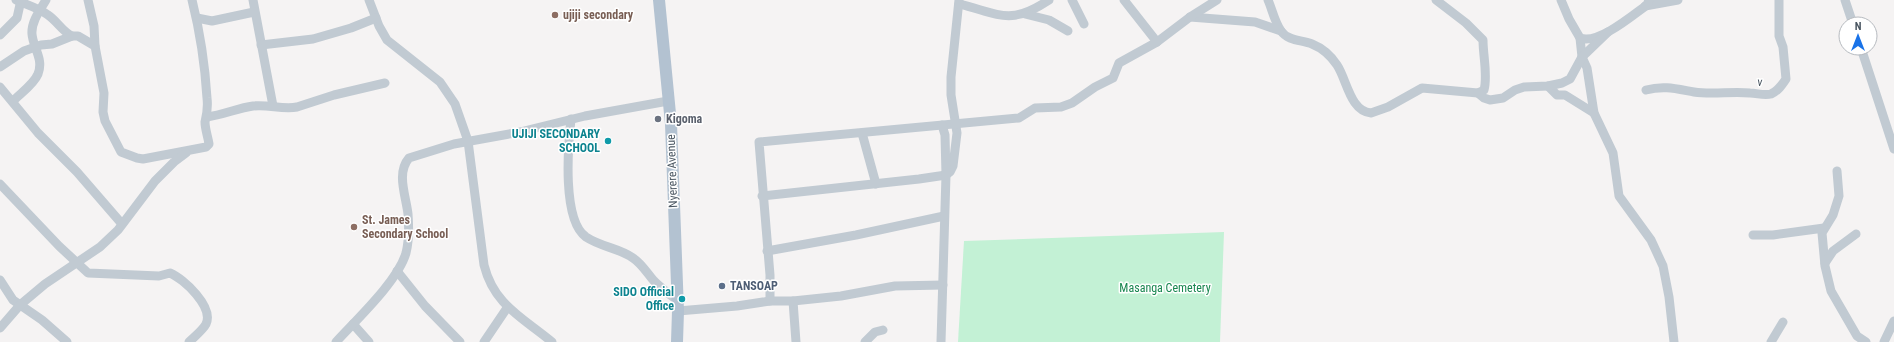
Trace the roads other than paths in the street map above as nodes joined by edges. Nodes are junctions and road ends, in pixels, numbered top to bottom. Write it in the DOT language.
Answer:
graph roads {
  1 [pos="46,0"];
  2 [pos="88,0"];
  3 [pos="192,0"];
  4 [pos="253,0"];
  5 [pos="369,0"];
  6 [pos="659,0"];
  7 [pos="1049,0"];
  8 [pos="1072,0"];
  9 [pos="1124,0"];
  10 [pos="1217,0"];
  11 [pos="1268,0"];
  12 [pos="1436,0"];
  13 [pos="1561,0"];
  14 [pos="1678,0"];
  15 [pos="1779,0"];
  16 [pos="1845,0"];
  17 [pos="20,1"];
  18 [pos="959,2"];
  19 [pos="1647,3"];
  20 [pos="40,10"];
  21 [pos="254,12"];
  22 [pos="1024,14"];
  23 [pos="1850,16"];
  24 [pos="197,18"];
  25 [pos="376,18"];
  26 [pos="1190,18"];
  27 [pos="212,20"];
  28 [pos="1084,24"];
  29 [pos="1068,31"];
  30 [pos="1281,32"];
  31 [pos="1608,32"];
  32 [pos="200,33"];
  33 [pos="0,35"];
  34 [pos="72,36"];
  35 [pos="1580,38"];
  36 [pos="1157,42"];
  37 [pos="261,45"];
  38 [pos="95,46"];
  39 [pos="36,47"];
  40 [pos="1864,56"];
  41 [pos="1582,57"];
  42 [pos="0,67"];
  43 [pos="385,83"];
  44 [pos="1548,86"];
  45 [pos="0,87"];
  46 [pos="1646,90"];
  47 [pos="1478,92"];
  48 [pos="13,101"];
  49 [pos="668,101"];
  50 [pos="273,106"];
  51 [pos="1594,113"];
  52 [pos="207,117"];
  53 [pos="570,119"];
  54 [pos="957,124"];
  55 [pos="942,125"];
  56 [pos="862,133"];
  57 [pos="468,141"];
  58 [pos="1894,149"];
  59 [pos="189,151"];
  60 [pos="1837,171"];
  61 [pos="946,175"];
  62 [pos="0,184"];
  63 [pos="876,184"];
  64 [pos="762,196"];
  65 [pos="944,216"];
  66 [pos="122,224"];
  67 [pos="1824,228"];
  68 [pos="1810,229"];
  69 [pos="1856,234"];
  70 [pos="1753,235"];
  71 [pos="1823,243"];
  72 [pos="767,251"];
  73 [pos="78,262"];
  74 [pos="1825,263"];
  75 [pos="397,271"];
  76 [pos="0,280"];
  77 [pos="943,285"];
  78 [pos="770,301"];
  79 [pos="793,301"];
  80 [pos="20,305"];
  81 [pos="678,306"];
  82 [pos="507,308"];
  83 [pos="1894,321"];
  84 [pos="1783,322"];
  85 [pos="352,324"];
  86 [pos="0,328"];
  87 [pos="883,330"];
  88 [pos="67,342"];
  89 [pos="189,342"];
  90 [pos="336,342"];
  91 [pos="369,342"];
  92 [pos="460,342"];
  93 [pos="484,342"];
  94 [pos="552,342"];
  95 [pos="677,342"];
  96 [pos="796,342"];
  97 [pos="865,342"];
  98 [pos="941,342"];
  99 [pos="1674,342"];
  100 [pos="1772,342"];
  101 [pos="1866,342"];
  102 [pos="1884,342"];
  1 -- 20 [label="street"];
  2 -- 38 [label="street"];
  3 -- 24 [label="street"];
  4 -- 21 [label="street"];
  5 -- 25 [label="street"];
  6 -- 49 [label="main road, Nyerere Avenue"];
  7 -- 22 [label="street"];
  8 -- 28 [label="street"];
  9 -- 36 [label="street"];
  10 -- 26 [label="street"];
  11 -- 30 [label="street"];
  12 -- 47 [label="street"];
  13 -- 35 [label="street"];
  14 -- 19 [label="street"];
  15 -- 46 [label="street, v"];
  16 -- 23 [label="street"];
  17 -- 20 [label="street"];
  17 -- 33 [label="street"];
  18 -- 22 [label="street"];
  18 -- 54 [label="street"];
  19 -- 31 [label="street"];
  20 -- 34 [label="street"];
  20 -- 39 [label="street"];
  21 -- 27 [label="street"];
  21 -- 37 [label="street"];
  22 -- 29 [label="street"];
  24 -- 27 [label="street"];
  24 -- 32 [label="street"];
  25 -- 37 [label="street"];
  25 -- 57 [label="street"];
  26 -- 30 [label="street"];
  26 -- 36 [label="street"];
  27 -- 32 [label="street"];
  30 -- 47 [label="street"];
  31 -- 35 [label="street"];
  31 -- 41 [label="street"];
  32 -- 52 [label="street"];
  34 -- 38 [label="street"];
  34 -- 39 [label="street"];
  35 -- 41 [label="street"];
  36 -- 54 [label="street"];
  37 -- 50 [label="street"];
  38 -- 59 [label="street"];
  39 -- 42 [label="street"];
  39 -- 48 [label="street"];
  40 -- 58 [label="street"];
  41 -- 44 [label="street"];
  41 -- 51 [label="street"];
  43 -- 50 [label="street"];
  44 -- 47 [label="street"];
  44 -- 51 [label="street"];
  45 -- 48 [label="street"];
  48 -- 66 [label="street"];
  49 -- 53 [label="street"];
  49 -- 81 [label="main road, Nyerere Avenue"];
  50 -- 52 [label="street"];
  51 -- 99 [label="street"];
  52 -- 59 [label="street"];
  53 -- 57 [label="street"];
  53 -- 81 [label="street"];
  54 -- 55 [label="street"];
  54 -- 61 [label="street"];
  55 -- 56 [label="street"];
  55 -- 61 [label="street"];
  56 -- 63 [label="street"];
  56 -- 64 [label="street"];
  57 -- 75 [label="street"];
  57 -- 82 [label="street"];
  59 -- 66 [label="street"];
  60 -- 67 [label="street"];
  61 -- 63 [label="street"];
  61 -- 65 [label="street"];
  62 -- 73 [label="street"];
  63 -- 64 [label="street"];
  64 -- 72 [label="street"];
  65 -- 72 [label="street"];
  65 -- 77 [label="street"];
  66 -- 73 [label="street"];
  67 -- 68 [label="street"];
  67 -- 71 [label="street"];
  68 -- 70 [label="street"];
  68 -- 71 [label="street"];
  69 -- 74 [label="street"];
  71 -- 74 [label="street"];
  72 -- 78 [label="street"];
  73 -- 80 [label="street"];
  73 -- 89 [label="street"];
  74 -- 101 [label="street"];
  75 -- 85 [label="street"];
  75 -- 92 [label="street"];
  76 -- 80 [label="street"];
  77 -- 79 [label="street"];
  77 -- 98 [label="street"];
  78 -- 79 [label="street"];
  78 -- 81 [label="street"];
  79 -- 96 [label="street"];
  80 -- 86 [label="street"];
  80 -- 88 [label="street"];
  81 -- 95 [label="main road, Nyerere Avenue"];
  82 -- 93 [label="street"];
  82 -- 94 [label="street"];
  83 -- 102 [label="street"];
  84 -- 100 [label="street"];
  85 -- 90 [label="street"];
  85 -- 91 [label="street"];
  87 -- 97 [label="street"];
}
